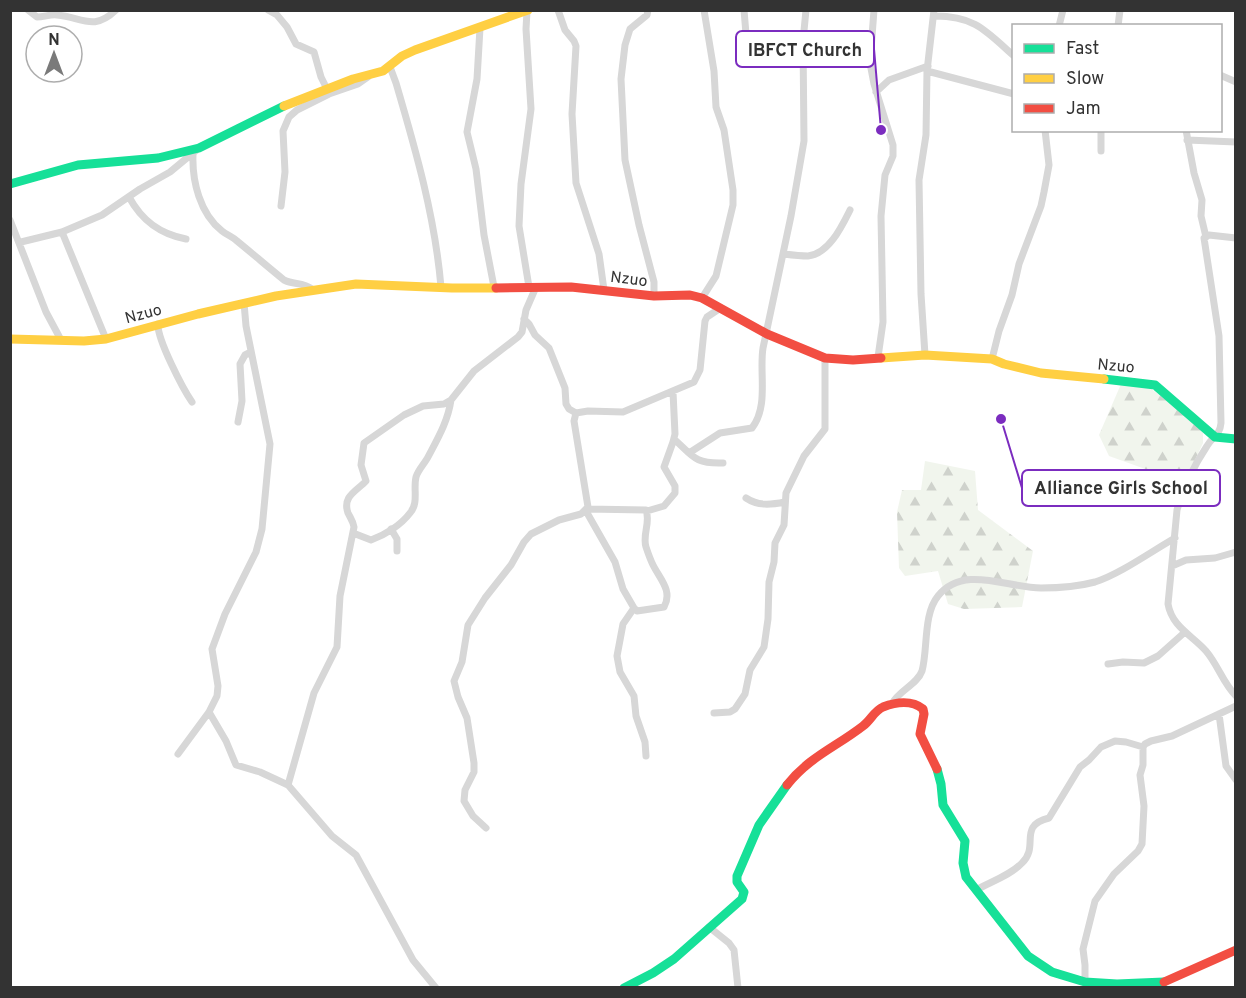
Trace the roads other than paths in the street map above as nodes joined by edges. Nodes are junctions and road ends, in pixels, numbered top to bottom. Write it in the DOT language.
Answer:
graph roads {
  1 [pos="28,10"];
  2 [pos="116,10"];
  3 [pos="268,10"];
  4 [pos="558,10"];
  5 [pos="648,10"];
  6 [pos="704,10"];
  7 [pos="744,10"];
  8 [pos="806,10"];
  9 [pos="874,10"];
  10 [pos="528,11"];
  11 [pos="934,13"];
  12 [pos="480,28"];
  13 [pos="746,34"];
  14 [pos="1012,54"];
  15 [pos="390,67"];
  16 [pos="928,68"];
  17 [pos="370,75"];
  18 [pos="1222,75"];
  19 [pos="1236,82"];
  20 [pos="327,89"];
  21 [pos="876,92"];
  22 [pos="1012,93"];
  23 [pos="1045,132"];
  24 [pos="1101,132"];
  25 [pos="1186,132"];
  26 [pos="1187,140"];
  27 [pos="1236,142"];
  28 [pos="196,152"];
  29 [pos="1101,152"];
  30 [pos="10,184"];
  31 [pos="129,197"];
  32 [pos="281,206"];
  33 [pos="850,210"];
  34 [pos="10,220"];
  35 [pos="62,232"];
  36 [pos="1206,237"];
  37 [pos="1236,238"];
  38 [pos="186,239"];
  39 [pos="21,242"];
  40 [pos="784,254"];
  41 [pos="441,287"];
  42 [pos="494,287"];
  43 [pos="533,287"];
  44 [pos="312,289"];
  45 [pos="604,290"];
  46 [pos="654,296"];
  47 [pos="702,298"];
  48 [pos="244,303"];
  49 [pos="719,309"];
  50 [pos="524,319"];
  51 [pos="158,324"];
  52 [pos="767,334"];
  53 [pos="10,339"];
  54 [pos="106,339"];
  55 [pos="61,340"];
  56 [pos="251,352"];
  57 [pos="925,355"];
  58 [pos="878,357"];
  59 [pos="825,358"];
  60 [pos="992,359"];
  61 [pos="673,392"];
  62 [pos="451,400"];
  63 [pos="192,402"];
  64 [pos="576,413"];
  65 [pos="238,422"];
  66 [pos="1215,436"];
  67 [pos="674,439"];
  68 [pos="1236,439"];
  69 [pos="689,453"];
  70 [pos="723,463"];
  71 [pos="746,498"];
  72 [pos="785,502"];
  73 [pos="586,510"];
  74 [pos="647,511"];
  75 [pos="391,530"];
  76 [pos="353,533"];
  77 [pos="1175,538"];
  78 [pos="397,551"];
  79 [pos="1236,552"];
  80 [pos="1172,566"];
  81 [pos="634,608"];
  82 [pos="1185,632"];
  83 [pos="1108,664"];
  84 [pos="1236,696"];
  85 [pos="892,704"];
  86 [pos="1236,706"];
  87 [pos="209,712"];
  88 [pos="714,713"];
  89 [pos="1220,714"];
  90 [pos="1143,747"];
  91 [pos="178,754"];
  92 [pos="646,756"];
  93 [pos="1236,780"];
  94 [pos="288,785"];
  95 [pos="486,828"];
  96 [pos="976,890"];
  97 [pos="709,927"];
  98 [pos="1236,950"];
  99 [pos="1085,982"];
  100 [pos="436,987"];
  101 [pos="624,987"];
  102 [pos="738,987"];
  1 -- 2 [label="street"];
  3 -- 20 [label="street"];
  4 -- 45 [label="street"];
  5 -- 46 [label="street"];
  6 -- 47 [label="street"];
  7 -- 13 [label="street"];
  8 -- 40 [label="street"];
  9 -- 21 [label="street"];
  10 -- 12 [label="street"];
  10 -- 43 [label="street"];
  11 -- 14 [label="street"];
  11 -- 16 [label="street"];
  12 -- 15 [label="street"];
  12 -- 42 [label="street"];
  15 -- 17 [label="street"];
  15 -- 41 [label="street"];
  16 -- 21 [label="street"];
  16 -- 22 [label="street"];
  16 -- 57 [label="street"];
  17 -- 20 [label="street"];
  17 -- 32 [label="street"];
  18 -- 19 [label="street"];
  20 -- 28 [label="street"];
  21 -- 58 [label="street"];
  23 -- 60 [label="street"];
  24 -- 29 [label="street"];
  25 -- 26 [label="street"];
  26 -- 27 [label="street"];
  26 -- 36 [label="street"];
  28 -- 30 [label="street"];
  28 -- 31 [label="street"];
  28 -- 44 [label="street"];
  31 -- 35 [label="street"];
  31 -- 38 [label="street"];
  33 -- 40 [label="street"];
  34 -- 39 [label="street"];
  35 -- 39 [label="street"];
  35 -- 54 [label="street"];
  36 -- 37 [label="street"];
  36 -- 66 [label="street"];
  39 -- 55 [label="street"];
  40 -- 52 [label="street"];
  41 -- 42 [label="street, Nzuo"];
  41 -- 44 [label="street, Nzuo"];
  42 -- 43 [label="street, Nzuo"];
  43 -- 45 [label="street, Nzuo"];
  43 -- 50 [label="street"];
  44 -- 48 [label="street, Nzuo"];
  45 -- 46 [label="street, Nzuo"];
  46 -- 47 [label="street, Nzuo"];
  47 -- 49 [label="street, Nzuo"];
  48 -- 51 [label="street, Nzuo"];
  48 -- 56 [label="street"];
  49 -- 52 [label="street, Nzuo"];
  49 -- 61 [label="street"];
  50 -- 62 [label="street"];
  50 -- 64 [label="street"];
  51 -- 54 [label="street, Nzuo"];
  51 -- 63 [label="street"];
  52 -- 59 [label="street, Nzuo"];
  52 -- 69 [label="street"];
  53 -- 55 [label="street, Nzuo"];
  54 -- 55 [label="street, Nzuo"];
  56 -- 65 [label="street"];
  56 -- 87 [label="street"];
  57 -- 58 [label="street, Nzuo"];
  57 -- 60 [label="street, Nzuo"];
  58 -- 59 [label="street, Nzuo"];
  59 -- 72 [label="street"];
  60 -- 66 [label="street, Nzuo"];
  61 -- 64 [label="street"];
  61 -- 67 [label="street"];
  62 -- 75 [label="street"];
  62 -- 76 [label="street"];
  64 -- 73 [label="street"];
  66 -- 68 [label="street"];
  66 -- 77 [label="street"];
  67 -- 69 [label="street"];
  67 -- 74 [label="street"];
  69 -- 70 [label="street"];
  71 -- 72 [label="street"];
  72 -- 88 [label="street"];
  73 -- 74 [label="street"];
  73 -- 81 [label="street"];
  73 -- 95 [label="street"];
  74 -- 81 [label="street"];
  75 -- 76 [label="street"];
  75 -- 78 [label="street"];
  76 -- 94 [label="street"];
  77 -- 80 [label="street"];
  77 -- 85 [label="street"];
  79 -- 80 [label="street"];
  80 -- 82 [label="street"];
  81 -- 92 [label="street"];
  82 -- 83 [label="street"];
  82 -- 84 [label="street"];
  85 -- 96 [label="street"];
  85 -- 97 [label="street"];
  86 -- 89 [label="street"];
  87 -- 91 [label="street"];
  87 -- 94 [label="street"];
  89 -- 90 [label="street"];
  89 -- 93 [label="street"];
  90 -- 96 [label="street"];
  90 -- 99 [label="street"];
  94 -- 100 [label="street"];
  96 -- 99 [label="street"];
  97 -- 101 [label="street"];
  97 -- 102 [label="street"];
  98 -- 99 [label="street"];
}
